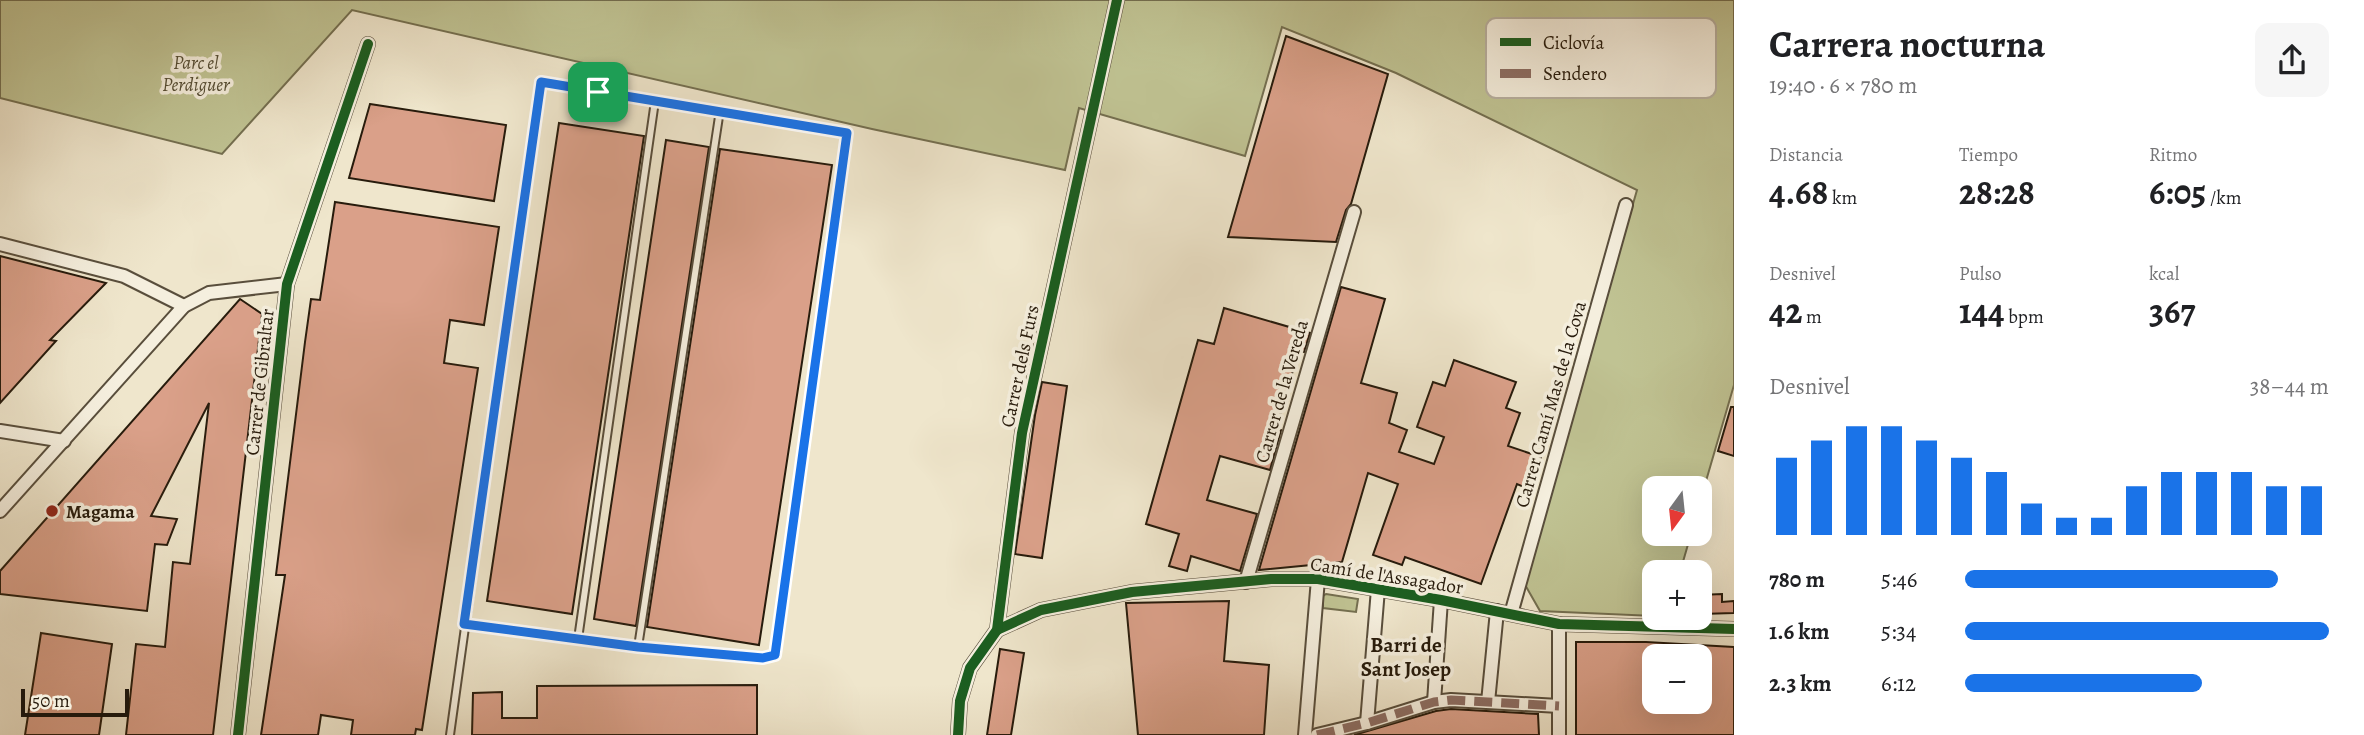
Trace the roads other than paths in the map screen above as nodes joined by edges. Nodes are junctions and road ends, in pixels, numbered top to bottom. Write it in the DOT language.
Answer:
graph roads {
  1 [pos="1117,0"];
  2 [pos="368,44"];
  3 [pos="655,101"];
  4 [pos="720,110"];
  5 [pos="1626,205"];
  6 [pos="1354,212"];
  7 [pos="0,244"];
  8 [pos="287,284"];
  9 [pos="184,306"];
  10 [pos="0,431"];
  11 [pos="64,441"];
  12 [pos="0,511"];
  13 [pos="1318,579"];
  14 [pos="1246,582"];
  15 [pos="1378,589"];
  16 [pos="1441,600"];
  17 [pos="1497,611"];
  18 [pos="1511,614"];
  19 [pos="464,624"];
  20 [pos="1559,624"];
  21 [pos="1734,629"];
  22 [pos="997,630"];
  23 [pos="578,639"];
  24 [pos="638,647"];
  25 [pos="1434,702"];
  26 [pos="1488,702"];
  27 [pos="1559,706"];
  28 [pos="1367,723"];
  29 [pos="238,735"];
  30 [pos="450,735"];
  31 [pos="958,735"];
  32 [pos="1305,735"];
  33 [pos="1317,735"];
  34 [pos="1559,735"];
  1 -- 22 [label="street, Carrer dels Furs"];
  2 -- 8 [label="street, Carrer de Gibraltar"];
  3 -- 4 [label="lane"];
  3 -- 19 [label="lane"];
  3 -- 23 [label="lane"];
  4 -- 24 [label="lane"];
  4 -- 24 [label="lane"];
  5 -- 18 [label="street, Carrer Camí Mas de la Cova"];
  6 -- 14 [label="street, Carrer de la Vereda"];
  7 -- 9 [label="street"];
  8 -- 9 [label="street"];
  8 -- 29 [label="street, Carrer de Gibraltar"];
  9 -- 11 [label="street"];
  10 -- 11 [label="street"];
  11 -- 12 [label="street"];
  13 -- 14 [label="street, Camí de l'Assagador"];
  13 -- 15 [label="street, Camí de l'Assagador"];
  13 -- 32 [label="street"];
  14 -- 22 [label="street, Camí de l'Assagador"];
  15 -- 16 [label="street, Camí de l'Assagador"];
  15 -- 28 [label="street"];
  16 -- 17 [label="street, Camí de l'Assagador"];
  16 -- 25 [label="street"];
  17 -- 18 [label="street, Camí de l'Assagador"];
  17 -- 26 [label="street"];
  18 -- 20 [label="street, Camí de l'Assagador"];
  19 -- 23 [label="lane"];
  19 -- 30 [label="lane"];
  20 -- 21 [label="street, Camí de l'Assagador"];
  20 -- 27 [label="street"];
  22 -- 31 [label="street, Carrer dels Furs"];
  23 -- 24 [label="lane"];
  25 -- 26 [label="street"];
  25 -- 28 [label="street"];
  26 -- 27 [label="street"];
  27 -- 34 [label="street"];
  28 -- 33 [label="street"];
}
